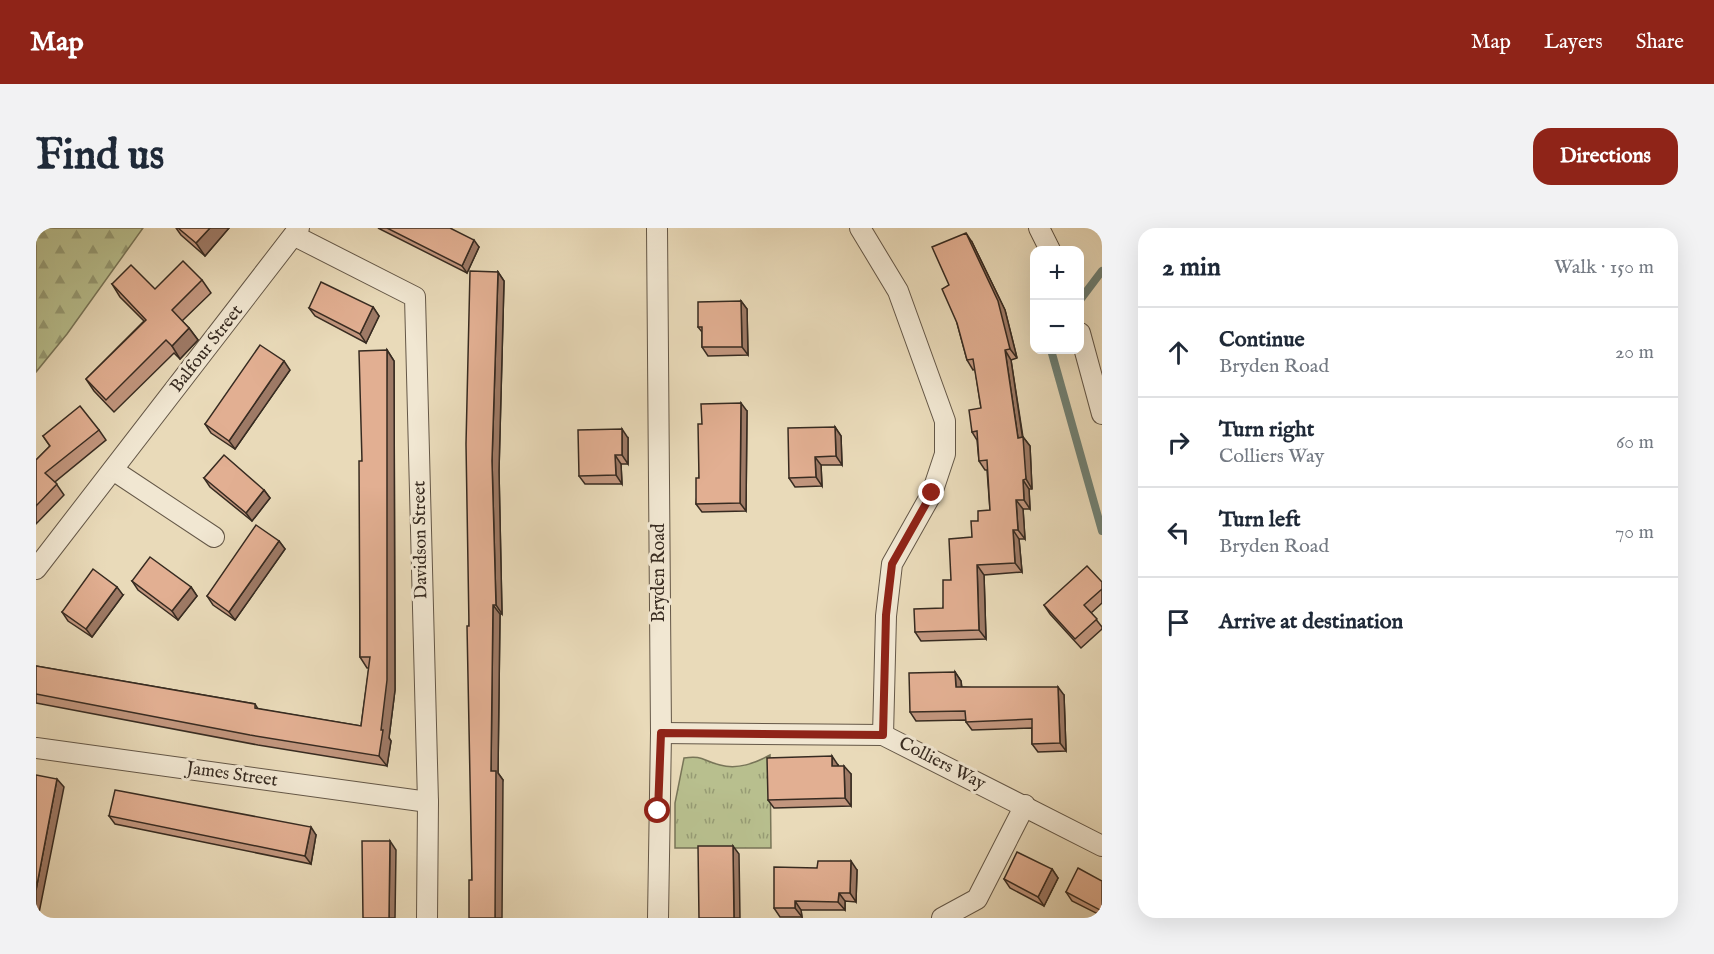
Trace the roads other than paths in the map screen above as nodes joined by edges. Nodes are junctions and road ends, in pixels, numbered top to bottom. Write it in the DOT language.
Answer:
graph roads {
  1 [pos="657,228"];
  2 [pos="860,228"];
  3 [pos="1039,228"];
  4 [pos="297,232"];
  5 [pos="1048,246"];
  6 [pos="1084,348"];
  7 [pos="1102,414"];
  8 [pos="113,470"];
  9 [pos="214,537"];
  10 [pos="36,569"];
  11 [pos="661,733"];
  12 [pos="883,735"];
  13 [pos="36,748"];
  14 [pos="428,802"];
  15 [pos="1025,806"];
  16 [pos="1102,846"];
  17 [pos="427,918"];
  18 [pos="658,918"];
  19 [pos="942,918"];
  1 -- 11 [label="street, Bryden Road"];
  2 -- 12 [label="street"];
  3 -- 5 [label="street"];
  4 -- 8 [label="street, Balfour Street"];
  4 -- 14 [label="street, Davidson Street"];
  6 -- 7 [label="street"];
  8 -- 9 [label="street"];
  8 -- 10 [label="street, Balfour Street"];
  11 -- 12 [label="street, Colliers Way"];
  11 -- 18 [label="street, Bryden Road"];
  12 -- 15 [label="street, Colliers Way"];
  13 -- 14 [label="street, James Street"];
  14 -- 17 [label="street, Davidson Street"];
  15 -- 16 [label="street, Colliers Way"];
  15 -- 19 [label="street"];
}
